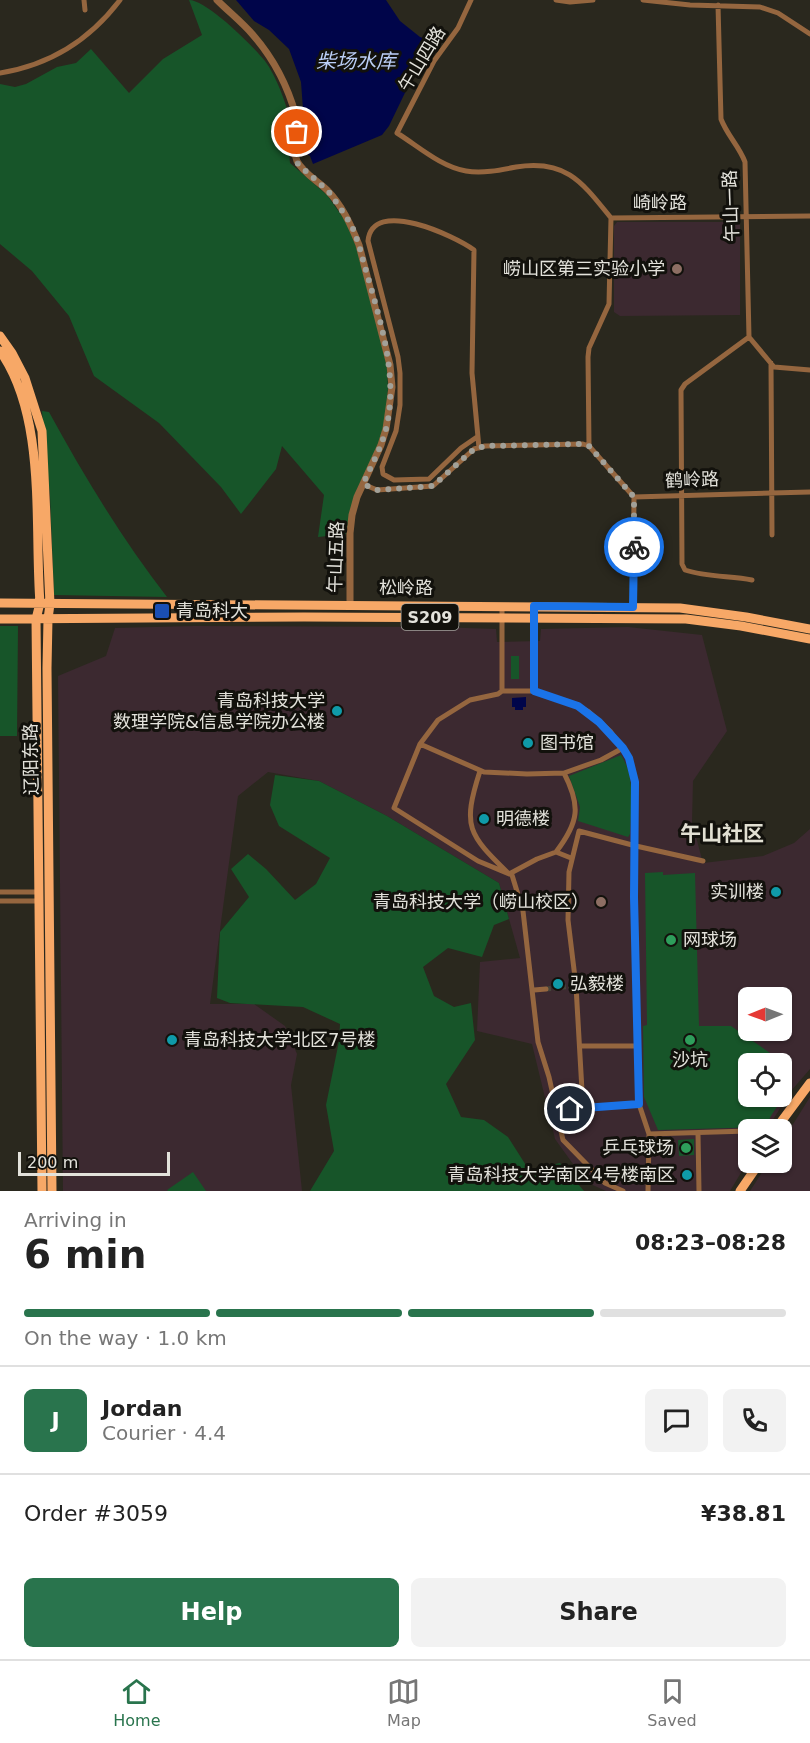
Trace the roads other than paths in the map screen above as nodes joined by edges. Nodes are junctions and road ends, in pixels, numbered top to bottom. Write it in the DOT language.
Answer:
graph roads {
  1 [pos="84,0"];
  2 [pos="120,0"];
  3 [pos="217,0"];
  4 [pos="471,0"];
  5 [pos="556,0"];
  6 [pos="593,0"];
  7 [pos="643,0"];
  8 [pos="718,5"];
  9 [pos="85,10"];
  10 [pos="810,34"];
  11 [pos="0,74"];
  12 [pos="397,133"];
  13 [pos="810,216"];
  14 [pos="611,218"];
  15 [pos="747,218"];
  16 [pos="0,336"];
  17 [pos="749,337"];
  18 [pos="0,351"];
  19 [pos="771,363"];
  20 [pos="810,370"];
  21 [pos="477,437"];
  22 [pos="589,446"];
  23 [pos="479,447"];
  24 [pos="363,484"];
  25 [pos="810,492"];
  26 [pos="772,493"];
  27 [pos="682,495"];
  28 [pos="634,497"];
  29 [pos="772,535"];
  30 [pos="752,580"];
  31 [pos="0,603"];
  32 [pos="45,604"];
  33 [pos="350,605"];
  34 [pos="502,606"];
  35 [pos="534,606"];
  36 [pos="633,607"];
  37 [pos="502,618"];
  38 [pos="534,618"];
  39 [pos="0,619"];
  40 [pos="36,619"];
  41 [pos="48,619"];
  42 [pos="810,629"];
  43 [pos="810,639"];
  44 [pos="502,691"];
  45 [pos="534,691"];
  46 [pos="420,744"];
  47 [pos="623,748"];
  48 [pos="480,771"];
  49 [pos="564,773"];
  50 [pos="636,846"];
  51 [pos="556,852"];
  52 [pos="571,858"];
  53 [pos="703,861"];
  54 [pos="509,874"];
  55 [pos="0,892"];
  56 [pos="39,896"];
  57 [pos="0,901"];
  58 [pos="546,989"];
  59 [pos="534,990"];
  60 [pos="580,1046"];
  61 [pos="638,1046"];
  62 [pos="810,1083"];
  63 [pos="810,1092"];
  64 [pos="639,1104"];
  65 [pos="583,1108"];
  66 [pos="556,1110"];
  67 [pos="784,1119"];
  68 [pos="791,1119"];
  69 [pos="738,1132"];
  70 [pos="649,1134"];
  71 [pos="698,1134"];
  72 [pos="746,1173"];
  73 [pos="752,1173"];
  74 [pos="42,1191"];
  75 [pos="52,1191"];
  76 [pos="623,1191"];
  77 [pos="648,1191"];
  78 [pos="699,1191"];
  79 [pos="734,1191"];
  80 [pos="740,1191"];
  1 -- 9 [label="street"];
  2 -- 11 [label="street"];
  3 -- 24 [label="street, 午山五路"];
  4 -- 12 [label="street, 午山四路"];
  5 -- 6 [label="street"];
  7 -- 8 [label="street"];
  8 -- 10 [label="street"];
  8 -- 15 [label="street, 午山一路"];
  12 -- 14 [label="street, 崎岭路"];
  13 -- 15 [label="street, 崎岭路"];
  14 -- 15 [label="street, 崎岭路"];
  14 -- 22 [label="street"];
  15 -- 17 [label="street, 午山一路"];
  16 -- 32 [label="main road, 辽阳东路"];
  17 -- 19 [label="street"];
  17 -- 27 [label="street"];
  18 -- 32 [label="main road, 辽阳东路"];
  19 -- 20 [label="street"];
  19 -- 26 [label="street"];
  21 -- 21 [label="street"];
  21 -- 23 [label="street"];
  22 -- 23 [label="street"];
  22 -- 28 [label="street"];
  23 -- 24 [label="street"];
  24 -- 33 [label="street, 午山五路"];
  25 -- 26 [label="street, 鹤岭路"];
  26 -- 27 [label="street, 鹤岭路"];
  26 -- 29 [label="street"];
  27 -- 28 [label="street, 鹤岭路"];
  27 -- 30 [label="street"];
  28 -- 36 [label="street"];
  31 -- 32 [label="main road, 松岭路 / S209"];
  32 -- 33 [label="main road, 松岭路 / S209"];
  32 -- 40 [label="main road, 辽阳东路"];
  32 -- 41 [label="main road, 辽阳东路"];
  33 -- 34 [label="main road, 松岭路 / S209"];
  34 -- 35 [label="main road, 松岭路 / S209"];
  34 -- 37 [label="street"];
  35 -- 36 [label="main road, 松岭路 / S209"];
  35 -- 38 [label="street"];
  36 -- 42 [label="main road, 松岭路 / S209"];
  37 -- 38 [label="main road, 松岭路 / S209"];
  37 -- 41 [label="main road, 松岭路 / S209"];
  37 -- 44 [label="street"];
  38 -- 43 [label="main road, 松岭路 / S209"];
  38 -- 45 [label="street"];
  39 -- 40 [label="main road, 松岭路 / S209"];
  40 -- 41 [label="main road, 松岭路 / S209"];
  40 -- 56 [label="main road, 辽阳东路"];
  41 -- 75 [label="main road, 辽阳东路"];
  44 -- 45 [label="street"];
  44 -- 46 [label="street"];
  45 -- 47 [label="street"];
  46 -- 48 [label="street"];
  46 -- 54 [label="street"];
  47 -- 49 [label="street"];
  47 -- 50 [label="street"];
  48 -- 49 [label="street"];
  48 -- 54 [label="street"];
  49 -- 51 [label="street"];
  50 -- 52 [label="street"];
  50 -- 53 [label="street"];
  50 -- 61 [label="street"];
  51 -- 52 [label="street"];
  51 -- 54 [label="street"];
  52 -- 60 [label="street"];
  54 -- 59 [label="street"];
  55 -- 56 [label="street"];
  56 -- 57 [label="street"];
  56 -- 74 [label="main road, 辽阳东路"];
  58 -- 59 [label="street"];
  59 -- 66 [label="street"];
  60 -- 61 [label="street"];
  60 -- 65 [label="street"];
  61 -- 64 [label="street"];
  62 -- 67 [label="main road"];
  63 -- 68 [label="main road"];
  64 -- 65 [label="street"];
  64 -- 70 [label="street"];
  65 -- 66 [label="street"];
  66 -- 76 [label="street"];
  69 -- 71 [label="street"];
  70 -- 71 [label="street"];
  70 -- 77 [label="street"];
  71 -- 78 [label="street"];
  72 -- 79 [label="main road"];
  73 -- 80 [label="main road"];
}
